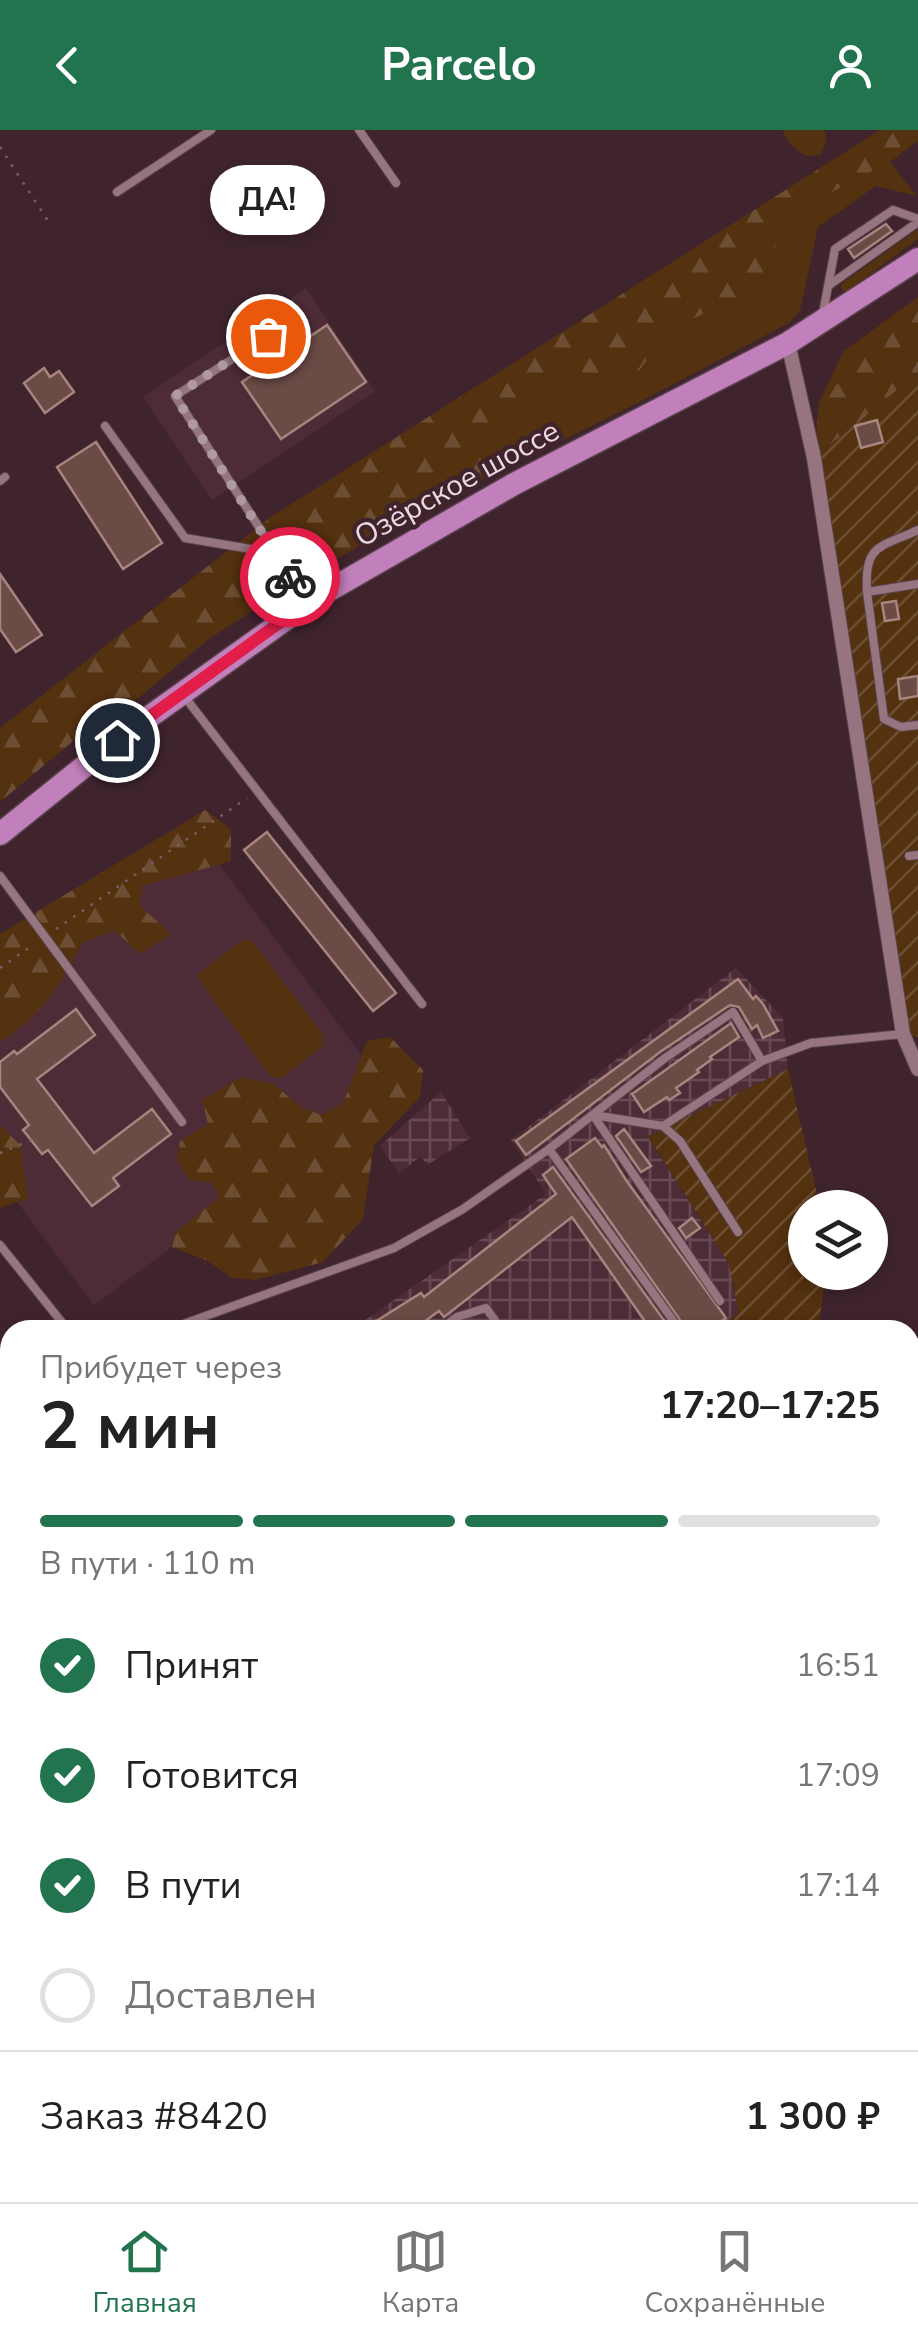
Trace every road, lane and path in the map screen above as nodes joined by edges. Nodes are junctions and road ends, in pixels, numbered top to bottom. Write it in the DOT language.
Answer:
graph roads {
  1 [pos="211,130"];
  2 [pos="359,130"];
  3 [pos="0,146"];
  4 [pos="396,183"];
  5 [pos="116,192"];
  6 [pos="918,220"];
  7 [pos="48,221"];
  8 [pos="918,259"];
  9 [pos="827,286"];
  10 [pos="299,316"];
  11 [pos="822,323"];
  12 [pos="788,343"];
  13 [pos="105,426"];
  14 [pos="918,530"];
  15 [pos="275,553"];
  16 [pos="918,584"];
  17 [pos="866,592"];
  18 [pos="307,603"];
  19 [pos="181,692"];
  20 [pos="918,725"];
  21 [pos="257,792"];
  22 [pos="0,834"];
  23 [pos="0,876"];
  24 [pos="45,936"];
  25 [pos="0,968"];
  26 [pos="422,1004"];
  27 [pos="910,1036"];
  28 [pos="762,1061"];
  29 [pos="918,1070"];
  30 [pos="593,1115"];
  31 [pos="182,1122"];
  32 [pos="663,1126"];
  33 [pos="31,1140"];
  34 [pos="549,1149"];
  35 [pos="0,1153"];
  36 [pos="738,1232"];
  37 [pos="0,1246"];
  38 [pos="720,1301"];
  39 [pos="60,1320"];
  40 [pos="195,1320"];
  41 [pos="452,1320"];
  42 [pos="495,1320"];
  43 [pos="673,1320"];
  1 -- 5 [label="lane"];
  2 -- 4 [label="lane"];
  3 -- 7 [label="path"];
  6 -- 9 [label="lane"];
  6 -- 9 [label="lane"];
  8 -- 11 [label="main road, Озёрское шоссе"];
  9 -- 11 [label="lane"];
  10 -- 15 [label="lane"];
  11 -- 12 [label="main road, Озёрское шоссе"];
  12 -- 18 [label="main road, Озёрское шоссе"];
  12 -- 27 [label="street"];
  13 -- 15 [label="lane"];
  14 -- 17 [label="lane"];
  15 -- 18 [label="lane"];
  16 -- 17 [label="lane"];
  17 -- 20 [label="lane"];
  18 -- 19 [label="main road, Озёрское шоссе"];
  19 -- 21 [label="lane"];
  19 -- 22 [label="main road, Озёрское шоссе"];
  21 -- 24 [label="path"];
  21 -- 26 [label="lane"];
  23 -- 24 [label="lane"];
  24 -- 25 [label="path"];
  24 -- 31 [label="lane"];
  27 -- 28 [label="lane"];
  27 -- 29 [label="street"];
  28 -- 30 [label="lane"];
  28 -- 32 [label="lane"];
  30 -- 32 [label="lane"];
  30 -- 34 [label="lane"];
  30 -- 38 [label="lane"];
  32 -- 36 [label="lane"];
  33 -- 35 [label="path"];
  34 -- 40 [label="lane"];
  34 -- 43 [label="lane"];
  37 -- 39 [label="lane"];
  41 -- 42 [label="lane"];
}
